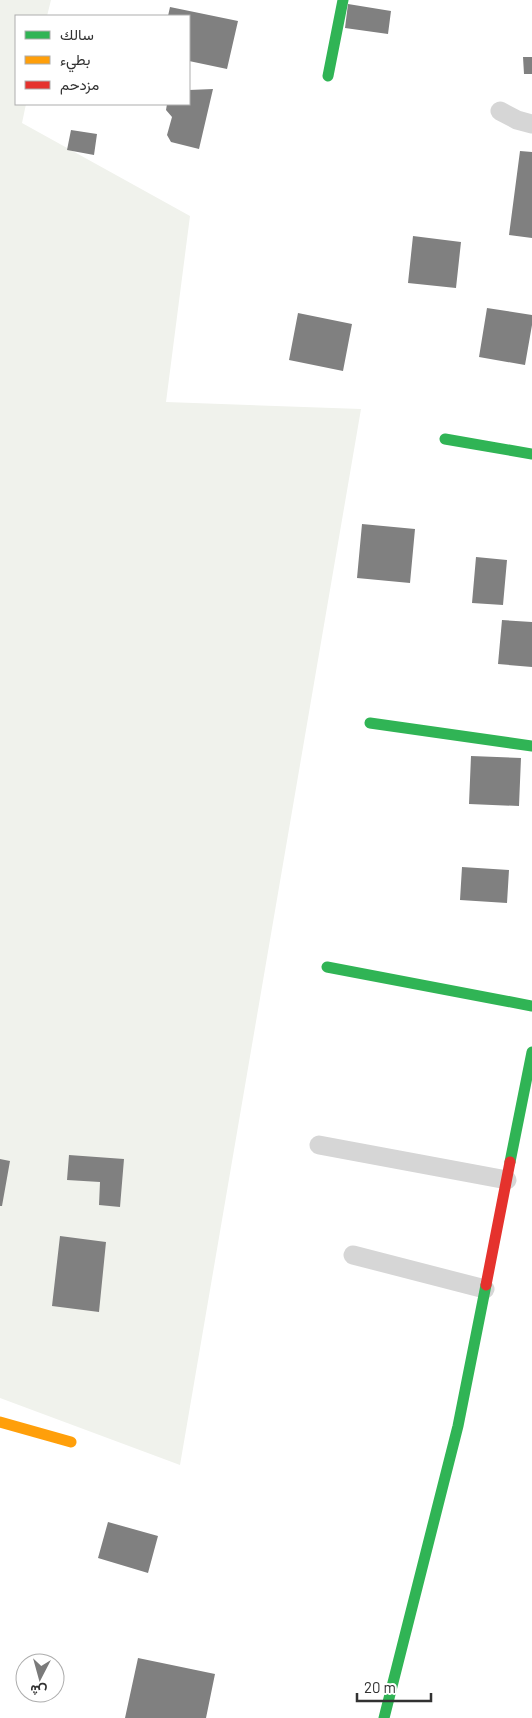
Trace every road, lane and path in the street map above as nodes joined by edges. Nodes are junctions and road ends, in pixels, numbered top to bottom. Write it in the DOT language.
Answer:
graph roads {
  1 [pos="343,0"];
  2 [pos="328,76"];
  3 [pos="500,111"];
  4 [pos="532,124"];
  5 [pos="445,439"];
  6 [pos="532,454"];
  7 [pos="370,723"];
  8 [pos="532,746"];
  9 [pos="328,966"];
  10 [pos="532,1006"];
  11 [pos="532,1052"];
  12 [pos="319,1145"];
  13 [pos="507,1180"];
  14 [pos="353,1255"];
  15 [pos="485,1289"];
  16 [pos="0,1422"];
  17 [pos="71,1442"];
  18 [pos="384,1718"];
  1 -- 2 [label="street"];
  3 -- 4 [label="street"];
  5 -- 6 [label="street"];
  7 -- 8 [label="street"];
  9 -- 10 [label="street"];
  11 -- 13 [label="street"];
  12 -- 13 [label="street"];
  13 -- 15 [label="street"];
  14 -- 15 [label="street"];
  15 -- 18 [label="street"];
  16 -- 17 [label="street"];
}
